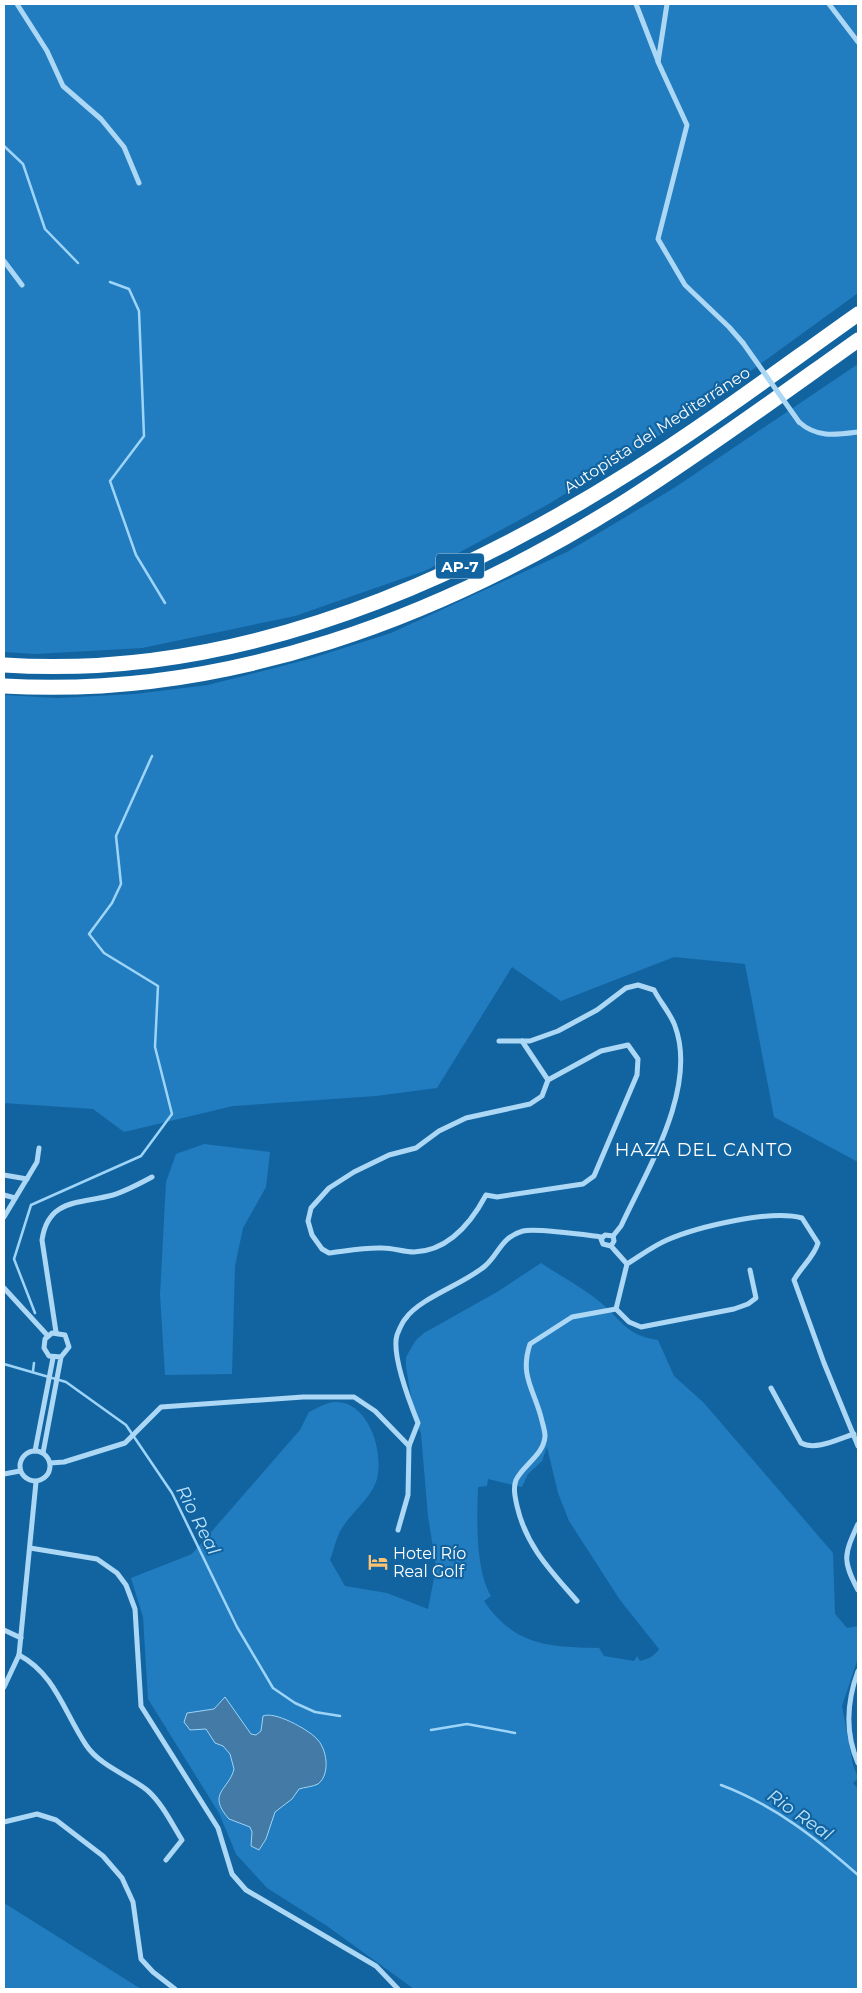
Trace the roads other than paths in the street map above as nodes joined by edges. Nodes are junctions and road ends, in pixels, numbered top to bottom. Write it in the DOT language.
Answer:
graph roads {
  1 [pos="18,4"];
  2 [pos="636,4"];
  3 [pos="667,4"];
  4 [pos="829,4"];
  5 [pos="858,42"];
  6 [pos="658,62"];
  7 [pos="139,183"];
  8 [pos="4,261"];
  9 [pos="22,286"];
  10 [pos="858,301"];
  11 [pos="858,314"];
  12 [pos="858,340"];
  13 [pos="858,352"];
  14 [pos="858,432"];
  15 [pos="627,500"];
  16 [pos="574,505"];
  17 [pos="4,665"];
  18 [pos="4,686"];
  19 [pos="499,1041"];
  20 [pos="522,1041"];
  21 [pos="548,1080"];
  22 [pos="39,1148"];
  23 [pos="4,1175"];
  24 [pos="152,1177"];
  25 [pos="27,1179"];
  26 [pos="4,1195"];
  27 [pos="15,1198"];
  28 [pos="4,1217"];
  29 [pos="613,1236"];
  30 [pos="603,1237"];
  31 [pos="611,1246"];
  32 [pos="627,1264"];
  33 [pos="750,1270"];
  34 [pos="4,1288"];
  35 [pos="616,1310"];
  36 [pos="56,1332"];
  37 [pos="48,1336"];
  38 [pos="61,1357"];
  39 [pos="53,1358"];
  40 [pos="771,1388"];
  41 [pos="854,1434"];
  42 [pos="409,1446"];
  43 [pos="858,1446"];
  44 [pos="34,1451"];
  45 [pos="43,1453"];
  46 [pos="50,1463"];
  47 [pos="20,1471"];
  48 [pos="4,1474"];
  49 [pos="36,1482"];
  50 [pos="858,1526"];
  51 [pos="398,1530"];
  52 [pos="30,1548"];
  53 [pos="858,1590"];
  54 [pos="577,1601"];
  55 [pos="4,1630"];
  56 [pos="21,1638"];
  57 [pos="19,1655"];
  58 [pos="858,1671"];
  59 [pos="4,1687"];
  60 [pos="858,1763"];
  61 [pos="4,1822"];
  62 [pos="166,1860"];
  63 [pos="175,1989"];
  64 [pos="398,1989"];
  1 -- 7 [label="street"];
  2 -- 6 [label="street"];
  3 -- 6 [label="street"];
  4 -- 5 [label="street"];
  6 -- 14 [label="street, bridge"];
  8 -- 9 [label="street"];
  10 -- 16 [label="highway"];
  11 -- 16 [label="highway, Autopista del Mediterráneo / AP-7"];
  12 -- 15 [label="highway, AP-7"];
  13 -- 15 [label="highway"];
  15 -- 18 [label="highway, AP-7"];
  16 -- 17 [label="highway, Autopista del Mediterráneo / AP-7"];
  19 -- 20 [label="street"];
  20 -- 21 [label="street"];
  20 -- 29 [label="street"];
  21 -- 21 [label="street"];
  22 -- 25 [label="street"];
  23 -- 25 [label="street"];
  24 -- 36 [label="street"];
  25 -- 27 [label="street"];
  26 -- 27 [label="street"];
  27 -- 28 [label="street"];
  29 -- 30 [label="street"];
  29 -- 31 [label="street"];
  30 -- 31 [label="street"];
  30 -- 42 [label="street"];
  31 -- 32 [label="street"];
  32 -- 35 [label="street"];
  32 -- 41 [label="street"];
  33 -- 35 [label="street"];
  34 -- 37 [label="street"];
  35 -- 54 [label="street"];
  36 -- 37 [label="street"];
  36 -- 38 [label="street"];
  37 -- 39 [label="street"];
  38 -- 39 [label="street"];
  38 -- 45 [label="street"];
  39 -- 44 [label="street"];
  40 -- 41 [label="street"];
  41 -- 43 [label="street"];
  42 -- 46 [label="street"];
  42 -- 51 [label="street"];
  44 -- 45 [label="street"];
  44 -- 47 [label="street"];
  45 -- 46 [label="street"];
  46 -- 49 [label="street"];
  47 -- 48 [label="street"];
  47 -- 49 [label="street"];
  49 -- 52 [label="street"];
  50 -- 53 [label="street"];
  52 -- 56 [label="street"];
  52 -- 64 [label="street"];
  55 -- 56 [label="street"];
  56 -- 57 [label="street"];
  57 -- 59 [label="street"];
  57 -- 62 [label="street"];
  58 -- 60 [label="street"];
  61 -- 63 [label="street"];
}
